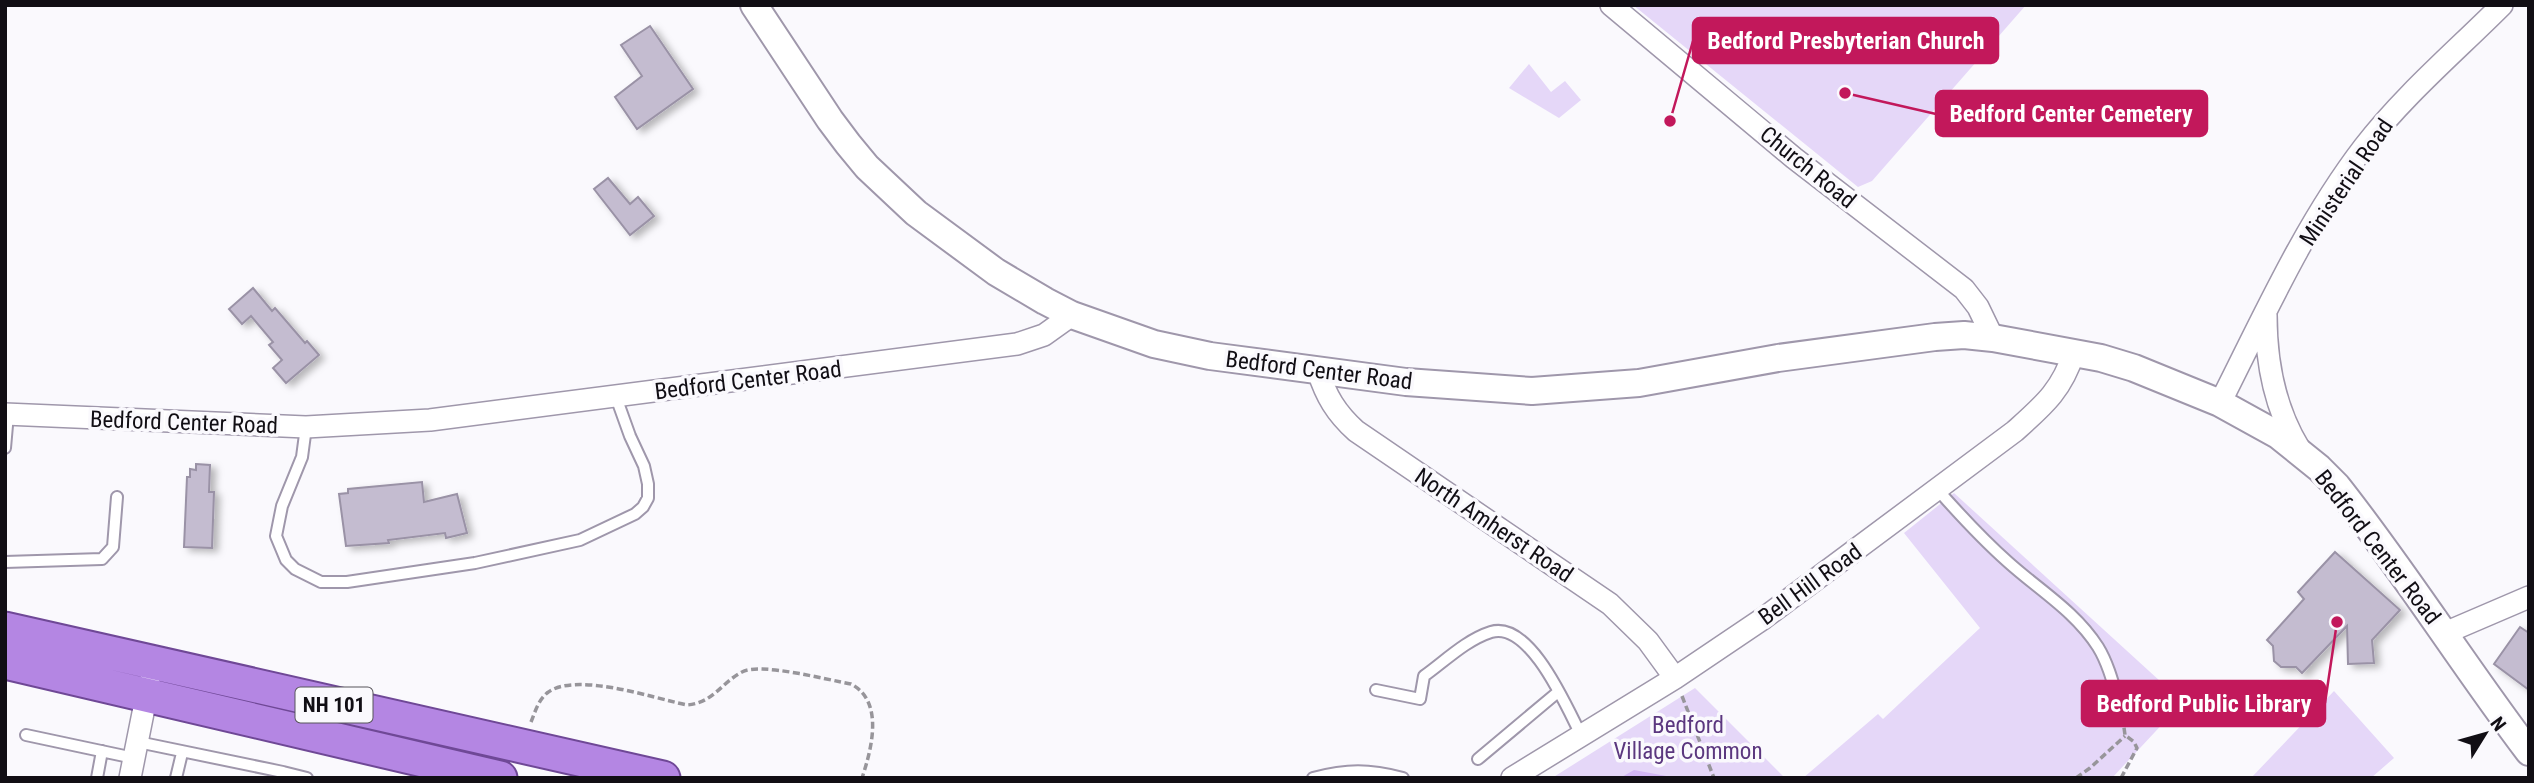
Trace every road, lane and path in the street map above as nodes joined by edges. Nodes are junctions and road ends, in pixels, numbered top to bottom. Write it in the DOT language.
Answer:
graph roads {
  1 [pos="754,5"];
  2 [pos="1611,5"];
  3 [pos="2502,5"];
  4 [pos="2266,313"];
  5 [pos="1072,315"];
  6 [pos="1993,338"];
  7 [pos="2074,352"];
  8 [pos="1318,371"];
  9 [pos="617,397"];
  10 [pos="2220,403"];
  11 [pos="7,414"];
  12 [pos="306,427"];
  13 [pos="5,448"];
  14 [pos="2304,456"];
  15 [pos="1937,489"];
  16 [pos="117,497"];
  17 [pos="5,562"];
  18 [pos="2529,597"];
  19 [pos="5,629"];
  20 [pos="2445,633"];
  21 [pos="5,663"];
  22 [pos="1675,678"];
  23 [pos="149,679"];
  24 [pos="1376,690"];
  25 [pos="1559,692"];
  26 [pos="2120,707"];
  27 [pos="26,735"];
  28 [pos="1581,735"];
  29 [pos="2125,735"];
  30 [pos="524,748"];
  31 [pos="102,751"];
  32 [pos="2529,752"];
  33 [pos="182,753"];
  34 [pos="134,759"];
  35 [pos="1478,760"];
  36 [pos="283,775"];
  37 [pos="97,778"];
  38 [pos="176,778"];
  39 [pos="307,778"];
  40 [pos="500,778"];
  41 [pos="663,778"];
  42 [pos="862,778"];
  43 [pos="1313,778"];
  44 [pos="1403,778"];
  45 [pos="1511,778"];
  46 [pos="1714,778"];
  47 [pos="2076,778"];
  48 [pos="2121,778"];
  1 -- 5 [label="street"];
  2 -- 6 [label="street, Church Road"];
  3 -- 4 [label="street, Ministerial Road"];
  4 -- 10 [label="street, Ministerial Road"];
  4 -- 14 [label="street, Ministerial Road"];
  5 -- 8 [label="street, Bedford Center Road"];
  5 -- 9 [label="street, Bedford Center Road"];
  6 -- 7 [label="street, Bedford Center Road"];
  6 -- 8 [label="street, Bedford Center Road"];
  7 -- 10 [label="street, Bedford Center Road"];
  7 -- 15 [label="street, Bell Hill Road"];
  8 -- 22 [label="street, North Amherst Road"];
  9 -- 12 [label="street, Bedford Center Road"];
  9 -- 12 [label="lane"];
  10 -- 14 [label="street, Bedford Center Road"];
  11 -- 12 [label="street, Bedford Center Road"];
  11 -- 13 [label="lane"];
  14 -- 20 [label="street, Bedford Center Road"];
  15 -- 22 [label="street, Bell Hill Road"];
  15 -- 26 [label="lane"];
  16 -- 17 [label="lane"];
  18 -- 20 [label="street, Bedford Center Road"];
  19 -- 23 [label="highway, NH 101"];
  20 -- 32 [label="street"];
  21 -- 23 [label="highway, NH 101"];
  22 -- 28 [label="street, Bell Hill Road"];
  22 -- 46 [label="path"];
  23 -- 30 [label="highway, NH 101"];
  23 -- 34 [label="street"];
  23 -- 40 [label="highway, NH 101"];
  24 -- 25 [label="lane"];
  25 -- 28 [label="lane"];
  25 -- 35 [label="lane"];
  26 -- 29 [label="path"];
  27 -- 31 [label="lane"];
  28 -- 45 [label="street, Bell Hill Road"];
  29 -- 47 [label="path"];
  29 -- 48 [label="path"];
  30 -- 41 [label="highway, NH 101"];
  30 -- 42 [label="path"];
  31 -- 34 [label="lane"];
  31 -- 37 [label="lane"];
  33 -- 34 [label="lane"];
  33 -- 36 [label="lane"];
  33 -- 38 [label="lane"];
  36 -- 39 [label="lane"];
  43 -- 44 [label="lane"];
}
